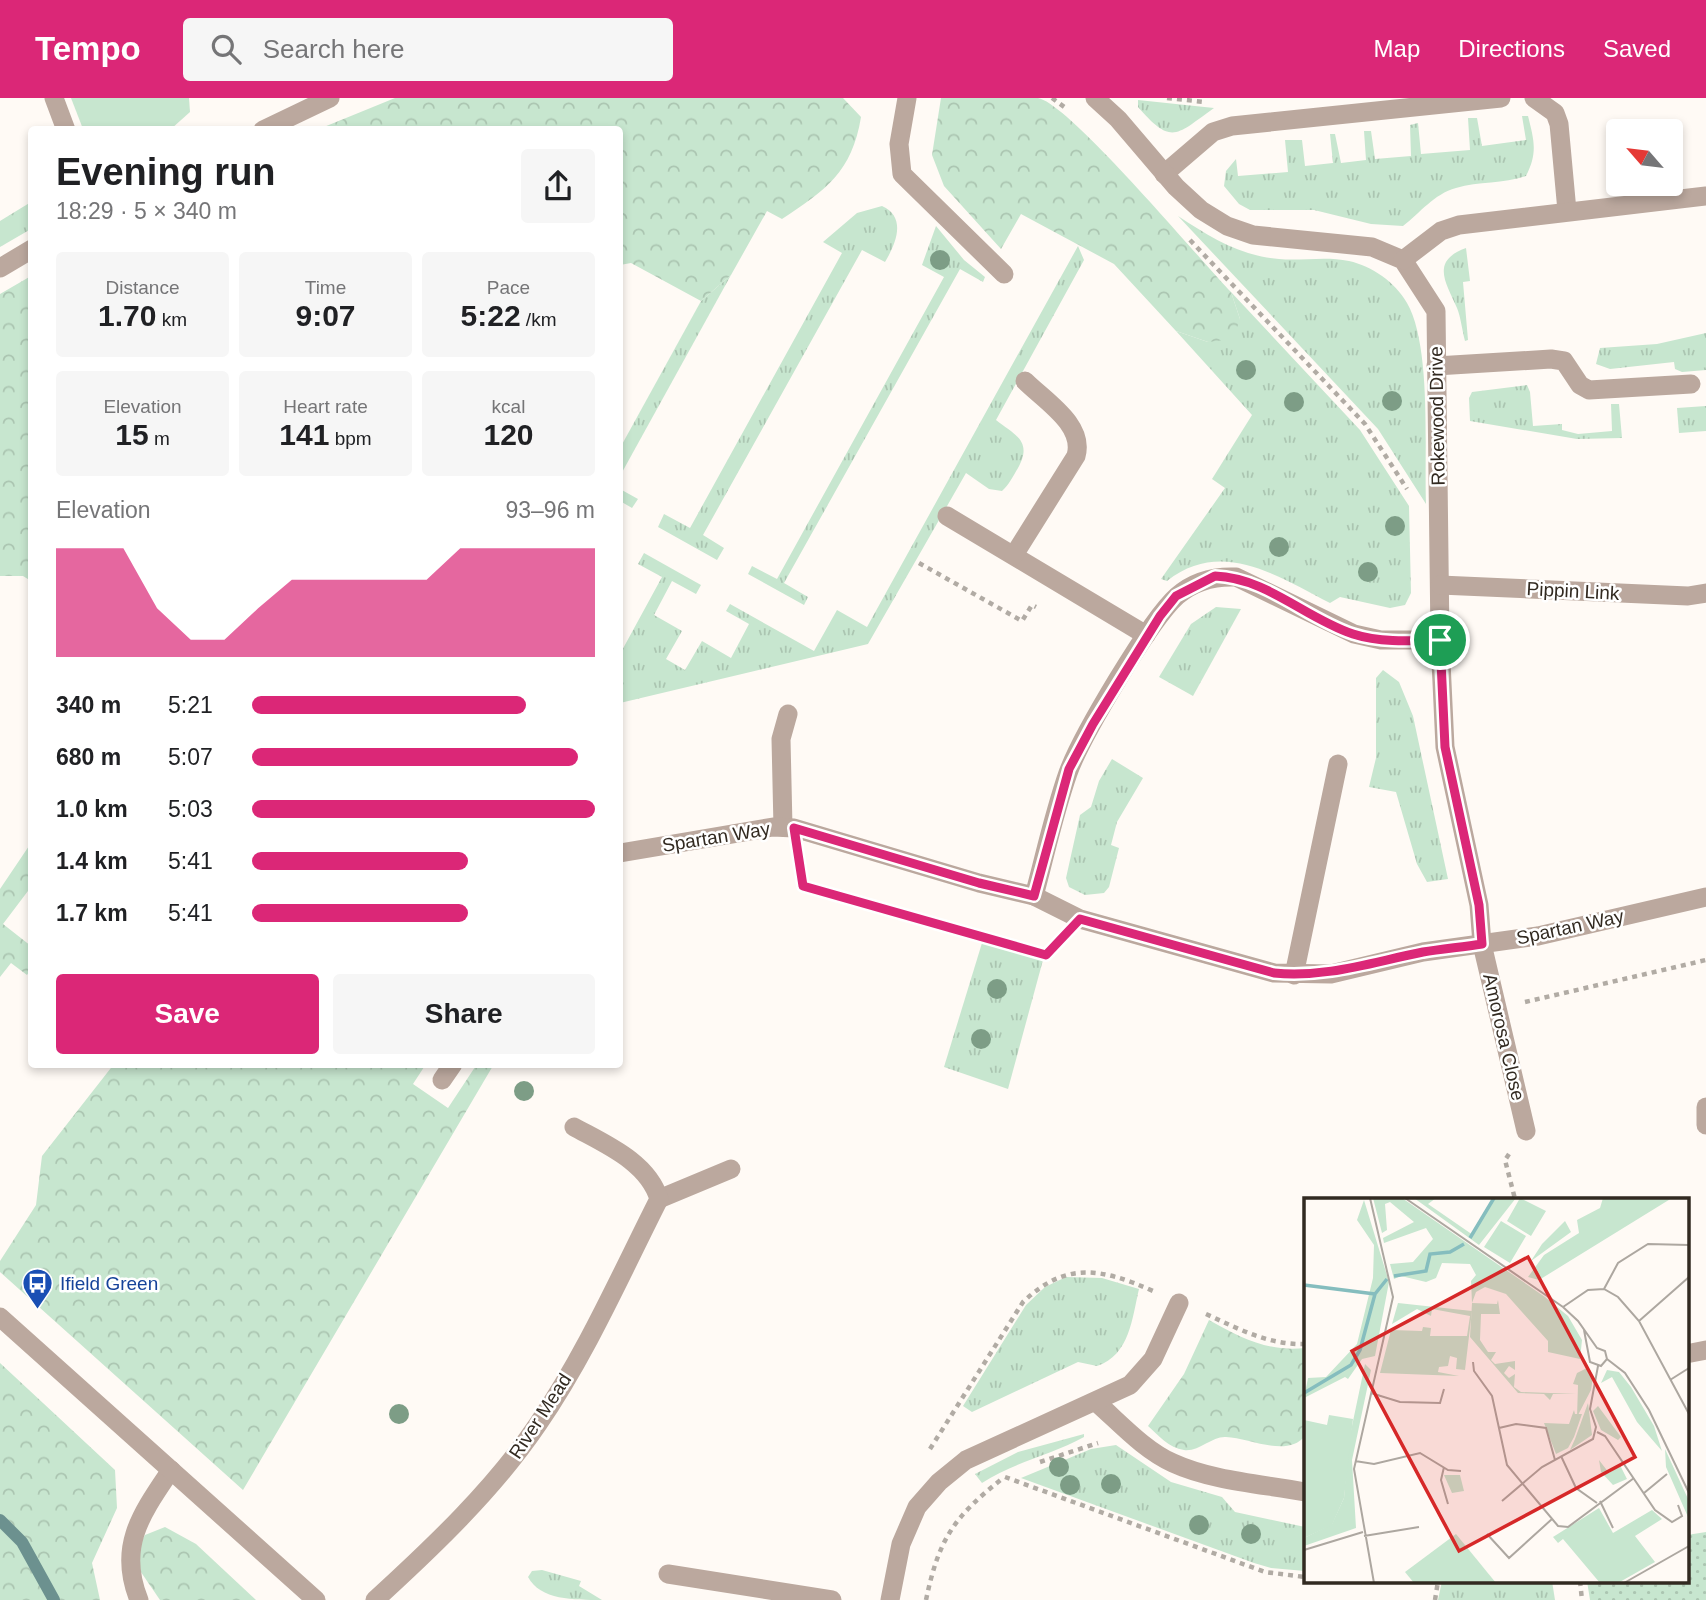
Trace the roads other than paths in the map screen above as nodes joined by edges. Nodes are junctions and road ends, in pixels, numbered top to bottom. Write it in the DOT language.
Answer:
graph roads {
  1 [pos="54,98"];
  2 [pos="330,98"];
  3 [pos="907,98"];
  4 [pos="1096,98"];
  5 [pos="1502,98"];
  6 [pos="1534,98"];
  7 [pos="64,126"];
  8 [pos="271,126"];
  9 [pos="1164,174"];
  10 [pos="1706,196"];
  11 [pos="1567,211"];
  12 [pos="28,251"];
  13 [pos="1403,260"];
  14 [pos="0,268"];
  15 [pos="1004,274"];
  16 [pos="1436,366"];
  17 [pos="1025,381"];
  18 [pos="1691,384"];
  19 [pos="947,516"];
  20 [pos="1014,555"];
  21 [pos="1440,585"];
  22 [pos="1706,593"];
  23 [pos="1146,635"];
  24 [pos="1440,640"];
  25 [pos="788,714"];
  26 [pos="1338,764"];
  27 [pos="788,828"];
  28 [pos="623,853"];
  29 [pos="1034,896"];
  30 [pos="1706,897"];
  31 [pos="1482,944"];
  32 [pos="1294,975"];
  33 [pos="1706,1107"];
  34 [pos="1706,1125"];
  35 [pos="574,1126"];
  36 [pos="1526,1131"];
  37 [pos="731,1169"];
  38 [pos="659,1199"];
  39 [pos="1179,1303"];
  40 [pos="0,1317"];
  41 [pos="1096,1402"];
  42 [pos="171,1470"];
  43 [pos="1304,1492"];
  44 [pos="668,1574"];
  45 [pos="139,1600"];
  46 [pos="316,1600"];
  47 [pos="376,1600"];
  48 [pos="832,1600"];
  49 [pos="890,1600"];
  1 -- 7 [label="street"];
  2 -- 8 [label="street"];
  3 -- 15 [label="street"];
  4 -- 9 [label="street"];
  5 -- 9 [label="street"];
  6 -- 11 [label="street"];
  9 -- 13 [label="street"];
  10 -- 11 [label="street"];
  11 -- 13 [label="street"];
  12 -- 14 [label="street"];
  13 -- 16 [label="street, Rokewood Drive"];
  16 -- 18 [label="street"];
  16 -- 21 [label="street, Rokewood Drive"];
  17 -- 20 [label="street"];
  19 -- 20 [label="street"];
  20 -- 23 [label="street"];
  21 -- 22 [label="street, Pippin Link"];
  21 -- 24 [label="street, Rokewood Drive"];
  23 -- 24 [label="street"];
  23 -- 29 [label="street"];
  24 -- 31 [label="street, Rokewood Drive"];
  25 -- 27 [label="street"];
  26 -- 32 [label="street"];
  27 -- 28 [label="street, Spartan Way"];
  27 -- 29 [label="street, Spartan Way"];
  29 -- 32 [label="street, Spartan Way"];
  30 -- 31 [label="street, Spartan Way"];
  31 -- 32 [label="street, Spartan Way"];
  31 -- 36 [label="street, Amorosa Close"];
  33 -- 34 [label="street"];
  35 -- 38 [label="street"];
  37 -- 38 [label="street"];
  38 -- 47 [label="street, River Mead"];
  39 -- 41 [label="street"];
  40 -- 42 [label="street"];
  41 -- 43 [label="street"];
  41 -- 49 [label="street"];
  42 -- 45 [label="street"];
  42 -- 46 [label="street"];
  44 -- 48 [label="street"];
}
